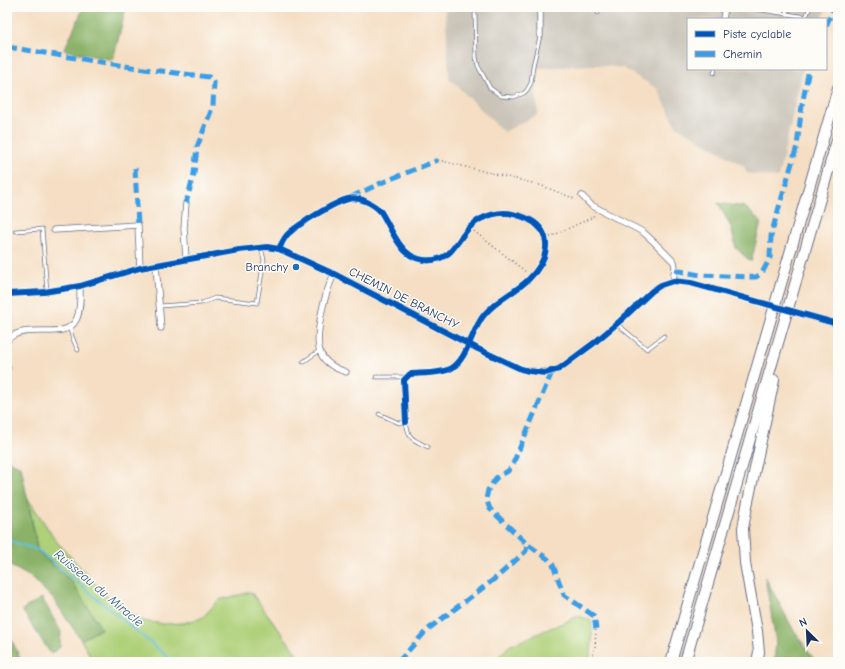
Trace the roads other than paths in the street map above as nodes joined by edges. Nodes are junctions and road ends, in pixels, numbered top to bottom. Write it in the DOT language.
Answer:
graph roads {
  1 [pos="540,7"];
  2 [pos="599,7"];
  3 [pos="725,7"];
  4 [pos="742,7"];
  5 [pos="771,7"];
  6 [pos="787,7"];
  7 [pos="810,7"];
  8 [pos="771,12"];
  9 [pos="598,13"];
  10 [pos="475,14"];
  11 [pos="786,14"];
  12 [pos="723,18"];
  13 [pos="540,36"];
  14 [pos="838,88"];
  15 [pos="838,137"];
  16 [pos="582,196"];
  17 [pos="186,203"];
  18 [pos="54,230"];
  19 [pos="15,231"];
  20 [pos="261,248"];
  21 [pos="279,249"];
  22 [pos="186,259"];
  23 [pos="156,265"];
  24 [pos="140,268"];
  25 [pos="334,274"];
  26 [pos="673,281"];
  27 [pos="80,286"];
  28 [pos="47,292"];
  29 [pos="7,294"];
  30 [pos="791,299"];
  31 [pos="160,306"];
  32 [pos="617,324"];
  33 [pos="838,324"];
  34 [pos="70,326"];
  35 [pos="161,328"];
  36 [pos="664,336"];
  37 [pos="7,340"];
  38 [pos="469,344"];
  39 [pos="78,350"];
  40 [pos="320,351"];
  41 [pos="303,362"];
  42 [pos="346,372"];
  43 [pos="376,377"];
  44 [pos="405,377"];
  45 [pos="380,414"];
  46 [pos="406,422"];
  47 [pos="428,448"];
  48 [pos="713,519"];
  49 [pos="664,662"];
  50 [pos="671,662"];
  51 [pos="685,662"];
  52 [pos="757,662"];
  1 -- 13 [label="street"];
  2 -- 9 [label="lane"];
  3 -- 12 [label="street"];
  4 -- 8 [label="lane"];
  5 -- 8 [label="lane"];
  6 -- 11 [label="lane"];
  7 -- 11 [label="lane"];
  8 -- 11 [label="lane"];
  10 -- 13 [label="lane"];
  14 -- 48 [label="highway"];
  15 -- 30 [label="highway"];
  16 -- 26 [label="street"];
  17 -- 22 [label="street"];
  18 -- 24 [label="street"];
  19 -- 28 [label="lane"];
  20 -- 21 [label="street, CHEMIN DE BRANCHY"];
  20 -- 22 [label="street, CHEMIN DE BRANCHY"];
  20 -- 31 [label="lane"];
  21 -- 25 [label="street, CHEMIN DE BRANCHY"];
  21 -- 38 [label="street"];
  22 -- 23 [label="street, CHEMIN DE BRANCHY"];
  23 -- 24 [label="street, CHEMIN DE BRANCHY"];
  23 -- 31 [label="street"];
  24 -- 27 [label="street, CHEMIN DE BRANCHY"];
  25 -- 38 [label="street, CHEMIN DE BRANCHY"];
  25 -- 40 [label="street"];
  26 -- 32 [label="street, CHEMIN DE BRANCHY"];
  26 -- 33 [label="street, bridge"];
  27 -- 28 [label="street, CHEMIN DE BRANCHY"];
  27 -- 34 [label="street"];
  28 -- 29 [label="street, CHEMIN DE BRANCHY"];
  30 -- 51 [label="highway"];
  30 -- 52 [label="highway"];
  31 -- 35 [label="street"];
  32 -- 36 [label="lane"];
  32 -- 38 [label="street, CHEMIN DE BRANCHY"];
  34 -- 37 [label="street"];
  34 -- 39 [label="lane"];
  38 -- 44 [label="street"];
  40 -- 41 [label="lane"];
  40 -- 42 [label="street"];
  43 -- 44 [label="lane"];
  44 -- 46 [label="street"];
  45 -- 46 [label="lane"];
  46 -- 47 [label="lane"];
  48 -- 49 [label="highway"];
  48 -- 50 [label="highway"];
}
